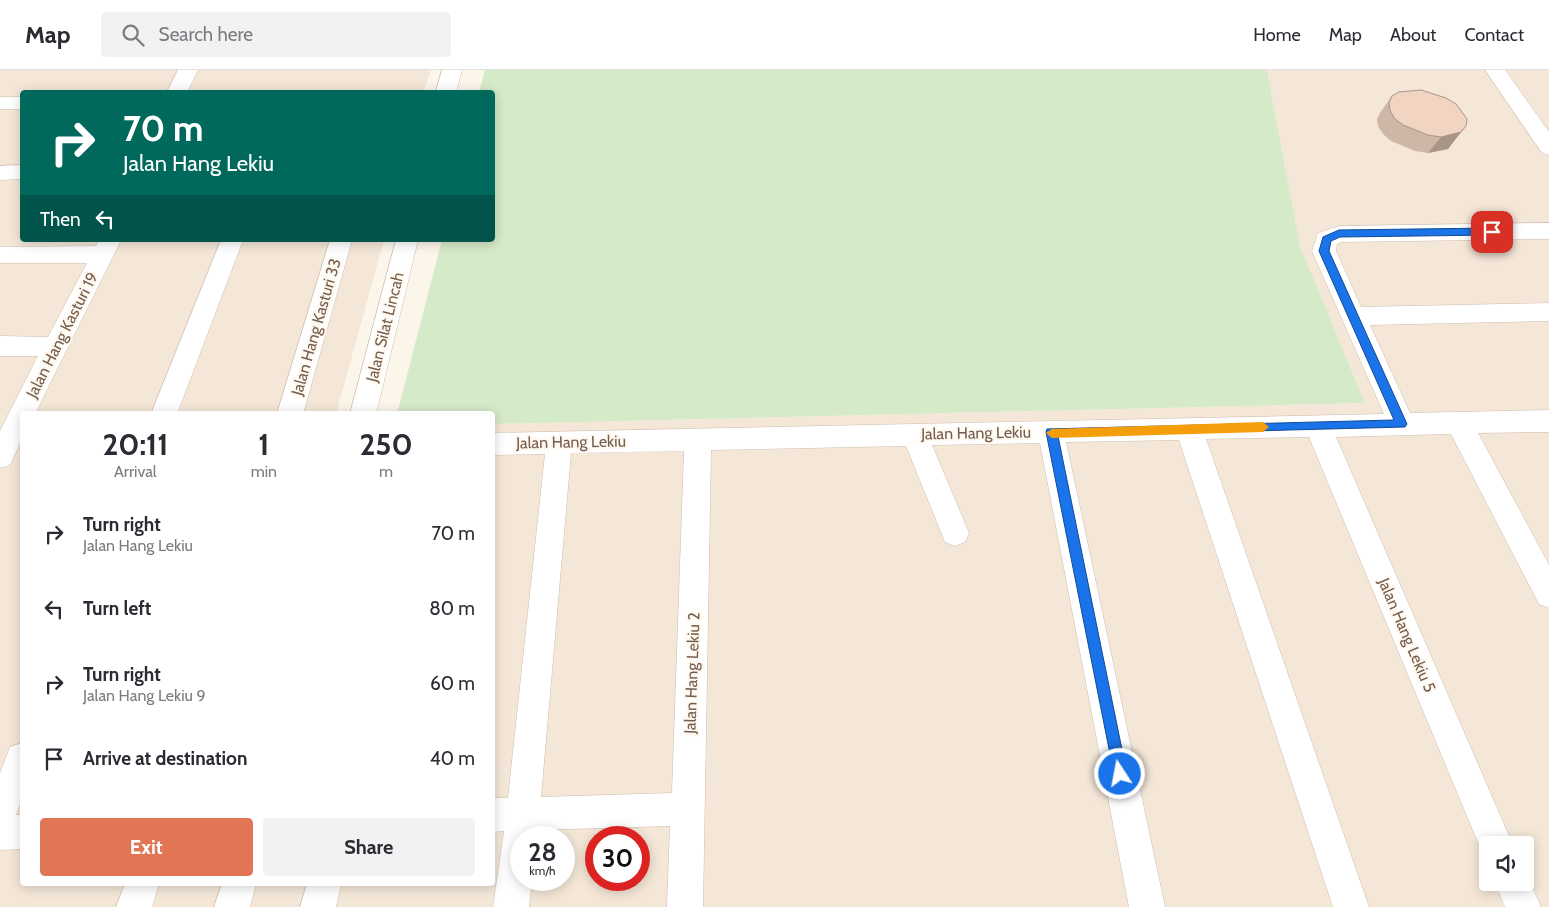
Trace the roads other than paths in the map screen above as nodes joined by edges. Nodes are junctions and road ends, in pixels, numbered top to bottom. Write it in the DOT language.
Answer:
graph roads {
  1 [pos="188,70"];
  2 [pos="452,70"];
  3 [pos="1495,70"];
  4 [pos="178,90"];
  5 [pos="447,90"];
  6 [pos="0,103"];
  7 [pos="20,103"];
  8 [pos="1549,148"];
  9 [pos="0,172"];
  10 [pos="20,172"];
  11 [pos="1549,231"];
  12 [pos="231,242"];
  13 [pos="340,242"];
  14 [pos="407,242"];
  15 [pos="107,247"];
  16 [pos="0,255"];
  17 [pos="1549,312"];
  18 [pos="1353,316"];
  19 [pos="0,346"];
  20 [pos="56,347"];
  21 [pos="23,411"];
  22 [pos="165,411"];
  23 [pos="291,411"];
  24 [pos="364,411"];
  25 [pos="20,417"];
  26 [pos="1549,421"];
  27 [pos="1459,423"];
  28 [pos="1402,424"];
  29 [pos="1318,426"];
  30 [pos="1189,429"];
  31 [pos="1051,432"];
  32 [pos="915,434"];
  33 [pos="698,439"];
  34 [pos="559,442"];
  35 [pos="495,444"];
  36 [pos="0,456"];
  37 [pos="20,456"];
  38 [pos="955,533"];
  39 [pos="1549,594"];
  40 [pos="20,764"];
  41 [pos="688,809"];
  42 [pos="0,813"];
  43 [pos="508,815"];
  44 [pos="20,832"];
  45 [pos="0,834"];
  46 [pos="1492,836"];
  47 [pos="141,886"];
  48 [pos="238,886"];
  49 [pos="323,886"];
  50 [pos="1516,891"];
  51 [pos="134,907"];
  52 [pos="232,907"];
  53 [pos="318,907"];
  54 [pos="511,907"];
  55 [pos="685,907"];
  56 [pos="1147,907"];
  57 [pos="1351,907"];
  58 [pos="1523,907"];
  1 -- 4 [label="street"];
  2 -- 5 [label="street"];
  3 -- 8 [label="street"];
  6 -- 7 [label="street"];
  9 -- 10 [label="street"];
  11 -- 18 [label="street"];
  12 -- 22 [label="street"];
  13 -- 23 [label="street, Jalan Hang Kasturi 33"];
  14 -- 24 [label="street, Jalan Silat Lincah"];
  15 -- 16 [label="street"];
  15 -- 20 [label="street, Jalan Hang Kasturi 19"];
  17 -- 18 [label="street"];
  18 -- 28 [label="street"];
  19 -- 20 [label="street"];
  20 -- 21 [label="street, Jalan Hang Kasturi 19"];
  25 -- 36 [label="street, Jalan Hang Kasturi 19"];
  26 -- 27 [label="street, Jalan Hang Lekiu"];
  27 -- 28 [label="street, Jalan Hang Lekiu"];
  27 -- 39 [label="street"];
  28 -- 29 [label="street, Jalan Hang Lekiu"];
  29 -- 30 [label="street, Jalan Hang Lekiu"];
  29 -- 46 [label="street, Jalan Hang Lekiu 5"];
  30 -- 31 [label="street, Jalan Hang Lekiu"];
  30 -- 57 [label="street"];
  31 -- 32 [label="street, Jalan Hang Lekiu"];
  31 -- 56 [label="street"];
  32 -- 33 [label="street, Jalan Hang Lekiu"];
  32 -- 38 [label="street"];
  33 -- 34 [label="street, Jalan Hang Lekiu"];
  33 -- 41 [label="street, Jalan Hang Lekiu 2"];
  34 -- 35 [label="street, Jalan Hang Lekiu"];
  34 -- 43 [label="street"];
  36 -- 37 [label="street"];
  40 -- 42 [label="street"];
  41 -- 43 [label="street"];
  41 -- 55 [label="street, Jalan Hang Lekiu 2"];
  43 -- 54 [label="street"];
  44 -- 45 [label="street"];
  47 -- 51 [label="street"];
  48 -- 52 [label="street"];
  49 -- 53 [label="street"];
  50 -- 58 [label="street"];
}
